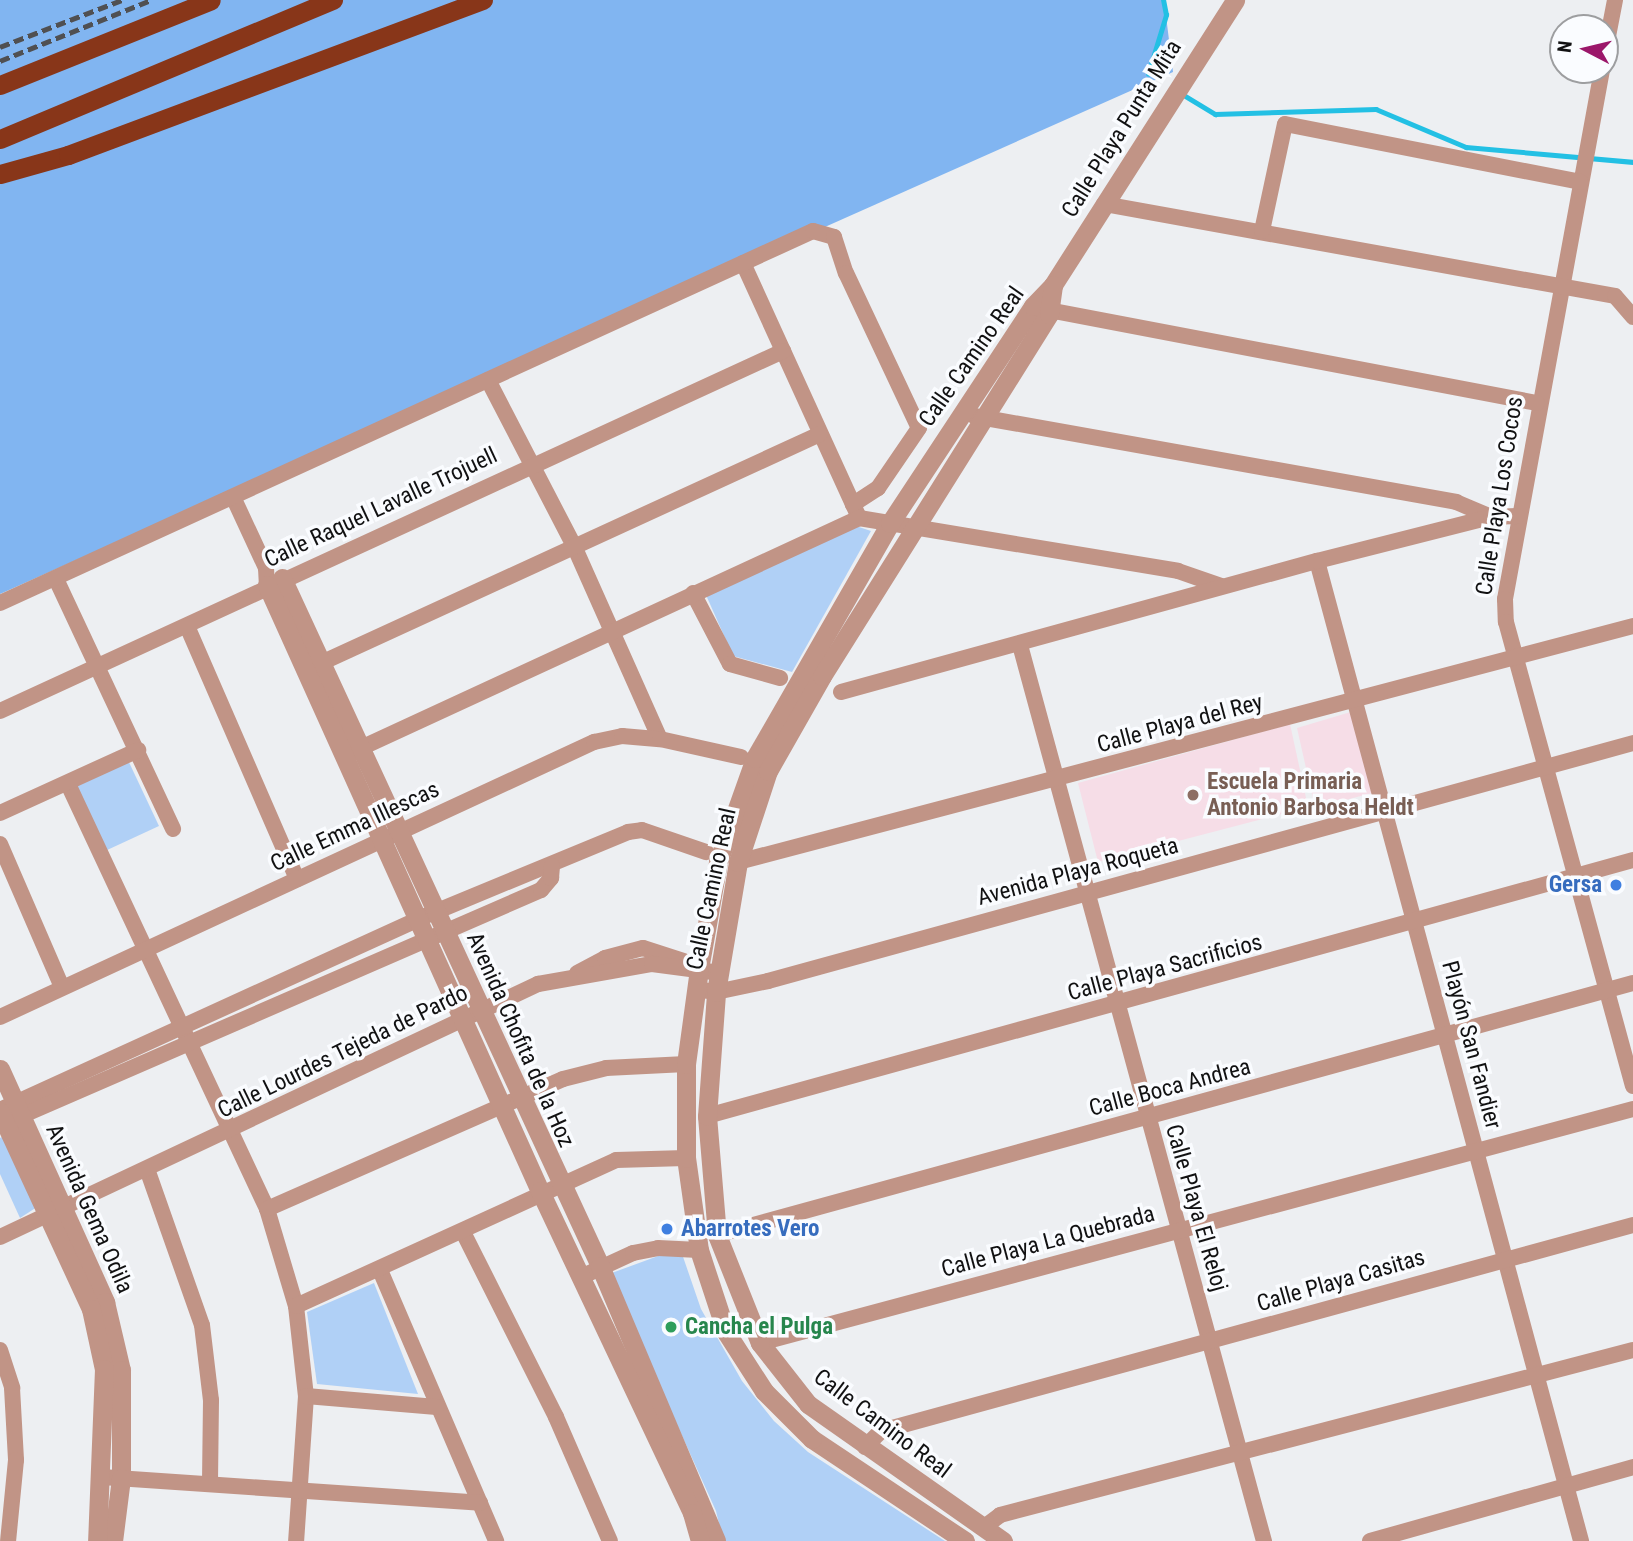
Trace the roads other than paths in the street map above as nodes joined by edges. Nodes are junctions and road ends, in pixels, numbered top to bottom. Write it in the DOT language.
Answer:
graph roads {
  1 [pos="211,0"];
  2 [pos="333,0"];
  3 [pos="483,0"];
  4 [pos="1235,0"];
  5 [pos="1599,84"];
  6 [pos="0,85"];
  7 [pos="0,139"];
  8 [pos="0,174"];
  9 [pos="1580,182"];
  10 [pos="1104,204"];
  11 [pos="1262,231"];
  12 [pos="743,263"];
  13 [pos="1053,285"];
  14 [pos="1561,288"];
  15 [pos="1041,310"];
  16 [pos="1633,317"];
  17 [pos="783,351"];
  18 [pos="488,380"];
  19 [pos="1537,404"];
  20 [pos="962,410"];
  21 [pos="980,420"];
  22 [pos="820,434"];
  23 [pos="533,463"];
  24 [pos="234,499"];
  25 [pos="856,511"];
  26 [pos="1517,516"];
  27 [pos="1491,517"];
  28 [pos="890,523"];
  29 [pos="913,529"];
  30 [pos="574,546"];
  31 [pos="1317,561"];
  32 [pos="272,577"];
  33 [pos="56,579"];
  34 [pos="1222,586"];
  35 [pos="693,593"];
  36 [pos="0,603"];
  37 [pos="187,626"];
  38 [pos="1633,626"];
  39 [pos="612,631"];
  40 [pos="1020,645"];
  41 [pos="1516,657"];
  42 [pos="321,663"];
  43 [pos="99,665"];
  44 [pos="780,678"];
  45 [pos="841,692"];
  46 [pos="1356,702"];
  47 [pos="0,711"];
  48 [pos="660,739"];
  49 [pos="1633,743"];
  50 [pos="362,748"];
  51 [pos="138,750"];
  52 [pos="342,757"];
  53 [pos="741,757"];
  54 [pos="1547,766"];
  55 [pos="1056,780"];
  56 [pos="68,784"];
  57 [pos="0,813"];
  58 [pos="1386,813"];
  59 [pos="173,829"];
  60 [pos="399,832"];
  61 [pos="380,841"];
  62 [pos="0,844"];
  63 [pos="706,852"];
  64 [pos="1633,860"];
  65 [pos="738,862"];
  66 [pos="1576,878"];
  67 [pos="298,879"];
  68 [pos="1088,893"];
  69 [pos="1415,922"];
  70 [pos="430,925"];
  71 [pos="145,951"];
  72 [pos="697,979"];
  73 [pos="718,983"];
  74 [pos="1633,983"];
  75 [pos="62,987"];
  76 [pos="1607,989"];
  77 [pos="1117,1005"];
  78 [pos="473,1015"];
  79 [pos="0,1017"];
  80 [pos="183,1037"];
  81 [pos="1444,1037"];
  82 [pos="686,1064"];
  83 [pos="0,1069"];
  84 [pos="1633,1086"];
  85 [pos="511,1100"];
  86 [pos="1633,1109"];
  87 [pos="7,1115"];
  88 [pos="707,1116"];
  89 [pos="1147,1118"];
  90 [pos="232,1130"];
  91 [pos="1476,1149"];
  92 [pos="686,1158"];
  93 [pos="147,1169"];
  94 [pos="549,1187"];
  95 [pos="267,1209"];
  96 [pos="55,1210"];
  97 [pos="1633,1225"];
  98 [pos="1180,1230"];
  99 [pos="463,1232"];
  100 [pos="717,1235"];
  101 [pos="0,1237"];
  102 [pos="699,1250"];
  103 [pos="1507,1258"];
  104 [pos="380,1270"];
  105 [pos="592,1271"];
  106 [pos="296,1306"];
  107 [pos="1210,1342"];
  108 [pos="760,1343"];
  109 [pos="0,1350"];
  110 [pos="1633,1350"];
  111 [pos="1537,1376"];
  112 [pos="646,1395"];
  113 [pos="306,1396"];
  114 [pos="438,1407"];
  115 [pos="865,1447"];
  116 [pos="1241,1454"];
  117 [pos="1633,1468"];
  118 [pos="112,1478"];
  119 [pos="210,1484"];
  120 [pos="1567,1485"];
  121 [pos="302,1492"];
  122 [pos="480,1503"];
  123 [pos="983,1528"];
  124 [pos="8,1541"];
  125 [pos="97,1541"];
  126 [pos="113,1541"];
  127 [pos="296,1541"];
  128 [pos="496,1541"];
  129 [pos="610,1541"];
  130 [pos="700,1541"];
  131 [pos="716,1541"];
  132 [pos="965,1541"];
  133 [pos="1003,1541"];
  134 [pos="1264,1541"];
  135 [pos="1370,1541"];
  136 [pos="1581,1541"];
  1 -- 6 [label="highway"];
  2 -- 7 [label="highway"];
  3 -- 8 [label="highway"];
  4 -- 10 [label="street, Calle Playa Punta Mita"];
  5 -- 9 [label="street, Calle Playa Los Cocos"];
  9 -- 11 [label="street"];
  9 -- 14 [label="street, Calle Playa Los Cocos"];
  10 -- 11 [label="street"];
  10 -- 13 [label="street, Calle Playa Punta Mita"];
  11 -- 14 [label="street"];
  12 -- 17 [label="street"];
  12 -- 18 [label="street"];
  12 -- 25 [label="street"];
  13 -- 15 [label="street, Calle Camino Real"];
  14 -- 16 [label="street"];
  14 -- 19 [label="street, Calle Playa Los Cocos"];
  15 -- 19 [label="street"];
  15 -- 20 [label="street, Calle Camino Real"];
  15 -- 21 [label="street, Calle Camino Real"];
  17 -- 22 [label="street"];
  17 -- 23 [label="street, Calle Raquel Lavalle Trojuell"];
  18 -- 23 [label="street"];
  18 -- 24 [label="street"];
  19 -- 26 [label="street, Calle Playa Los Cocos"];
  20 -- 21 [label="street"];
  20 -- 28 [label="street, Calle Camino Real"];
  21 -- 27 [label="street"];
  21 -- 29 [label="street, Calle Camino Real"];
  22 -- 25 [label="street"];
  22 -- 30 [label="street"];
  23 -- 30 [label="street"];
  23 -- 32 [label="street, Calle Raquel Lavalle Trojuell"];
  24 -- 32 [label="street, Avenida Chofita de la Hoz"];
  24 -- 33 [label="street"];
  25 -- 28 [label="street"];
  25 -- 35 [label="street"];
  26 -- 27 [label="street"];
  26 -- 41 [label="street, Calle Playa Los Cocos"];
  27 -- 31 [label="street"];
  28 -- 29 [label="street"];
  28 -- 72 [label="street, Calle Camino Real"];
  29 -- 34 [label="street"];
  29 -- 65 [label="street, Calle Camino Real"];
  30 -- 39 [label="street"];
  30 -- 42 [label="street"];
  31 -- 34 [label="street"];
  31 -- 46 [label="street, Playón San Fandier"];
  32 -- 37 [label="street, Calle Raquel Lavalle Trojuell"];
  32 -- 42 [label="street, Avenida Chofita de la Hoz"];
  32 -- 52 [label="street, Avenida Chofita de la Hoz"];
  33 -- 36 [label="street"];
  33 -- 43 [label="street"];
  34 -- 40 [label="street"];
  35 -- 39 [label="street"];
  35 -- 44 [label="street"];
  37 -- 43 [label="street, Calle Raquel Lavalle Trojuell"];
  37 -- 67 [label="street"];
  38 -- 41 [label="street, Calle Playa del Rey"];
  39 -- 48 [label="street"];
  39 -- 50 [label="street"];
  40 -- 45 [label="street"];
  40 -- 55 [label="street, Calle Playa El Reloj"];
  41 -- 46 [label="street, Calle Playa del Rey"];
  41 -- 54 [label="street, Calle Playa Los Cocos"];
  42 -- 50 [label="street, Avenida Chofita de la Hoz"];
  43 -- 47 [label="street, Calle Raquel Lavalle Trojuell"];
  43 -- 51 [label="street"];
  46 -- 55 [label="street, Calle Playa del Rey"];
  46 -- 58 [label="street, Playón San Fandier"];
  48 -- 53 [label="street, Calle Emma Illescas"];
  48 -- 60 [label="street, Calle Emma Illescas"];
  49 -- 54 [label="street, Avenida Playa Roqueta"];
  50 -- 52 [label="street"];
  50 -- 60 [label="street, Avenida Chofita de la Hoz"];
  51 -- 56 [label="street"];
  51 -- 59 [label="street"];
  52 -- 61 [label="street, Avenida Chofita de la Hoz"];
  54 -- 58 [label="street, Avenida Playa Roqueta"];
  54 -- 66 [label="street, Calle Playa Los Cocos"];
  55 -- 65 [label="street, Calle Playa del Rey"];
  55 -- 68 [label="street, Calle Playa El Reloj"];
  56 -- 57 [label="street"];
  56 -- 71 [label="street"];
  58 -- 68 [label="street, Avenida Playa Roqueta"];
  58 -- 69 [label="street, Playón San Fandier"];
  60 -- 61 [label="street, Calle Emma Illescas"];
  60 -- 70 [label="street, Avenida Chofita de la Hoz"];
  61 -- 67 [label="street, Calle Emma Illescas"];
  61 -- 70 [label="street, Avenida Chofita de la Hoz"];
  62 -- 75 [label="street"];
  63 -- 70 [label="street"];
  64 -- 66 [label="street, Calle Playa Sacrificios"];
  65 -- 73 [label="street, Calle Camino Real"];
  66 -- 69 [label="street, Calle Playa Sacrificios"];
  66 -- 76 [label="street, Calle Playa Los Cocos"];
  67 -- 71 [label="street, Calle Emma Illescas"];
  68 -- 73 [label="street, Avenida Playa Roqueta"];
  68 -- 77 [label="street, Calle Playa El Reloj"];
  69 -- 77 [label="street, Calle Playa Sacrificios"];
  69 -- 81 [label="street, Playón San Fandier"];
  70 -- 78 [label="street, Avenida Chofita de la Hoz"];
  70 -- 80 [label="street"];
  71 -- 75 [label="street, Calle Emma Illescas"];
  71 -- 80 [label="street"];
  72 -- 73 [label="street, Avenida Playa Roqueta"];
  72 -- 78 [label="street, Calle Lourdes Tejeda de Pardo"];
  72 -- 82 [label="street, Calle Camino Real"];
  73 -- 88 [label="street, Calle Camino Real"];
  74 -- 76 [label="street, Calle Boca Andrea"];
  75 -- 79 [label="street, Calle Emma Illescas"];
  76 -- 81 [label="street, Calle Boca Andrea"];
  76 -- 84 [label="street, Calle Playa Los Cocos"];
  77 -- 88 [label="street, Calle Playa Sacrificios"];
  77 -- 89 [label="street, Calle Playa El Reloj"];
  78 -- 85 [label="street, Avenida Chofita de la Hoz"];
  78 -- 90 [label="street, Calle Lourdes Tejeda de Pardo"];
  80 -- 87 [label="street"];
  80 -- 90 [label="street"];
  81 -- 89 [label="street, Calle Boca Andrea"];
  81 -- 91 [label="street, Playón San Fandier"];
  82 -- 85 [label="street"];
  82 -- 92 [label="street, Calle Camino Real"];
  83 -- 87 [label="street, Avenida Gema Odila"];
  85 -- 94 [label="street, Avenida Chofita de la Hoz"];
  85 -- 95 [label="street"];
  86 -- 91 [label="street, Calle Playa La Quebrada"];
  87 -- 96 [label="street, Avenida Gema Odila"];
  88 -- 100 [label="street, Calle Camino Real"];
  89 -- 98 [label="street, Calle Playa El Reloj"];
  89 -- 100 [label="street, Calle Boca Andrea"];
  90 -- 93 [label="street, Calle Lourdes Tejeda de Pardo"];
  90 -- 95 [label="street"];
  91 -- 98 [label="street, Calle Playa La Quebrada"];
  91 -- 103 [label="street, Playón San Fandier"];
  92 -- 94 [label="street"];
  92 -- 102 [label="street, Calle Camino Real"];
  93 -- 96 [label="street, Calle Lourdes Tejeda de Pardo"];
  93 -- 119 [label="street"];
  94 -- 99 [label="street"];
  94 -- 105 [label="street, Avenida Chofita de la Hoz"];
  95 -- 106 [label="street"];
  96 -- 101 [label="street, Calle Lourdes Tejeda de Pardo"];
  96 -- 118 [label="street, Avenida Gema Odila"];
  97 -- 103 [label="street, Calle Playa Casitas"];
  98 -- 107 [label="street, Calle Playa El Reloj"];
  98 -- 108 [label="street, Calle Playa La Quebrada"];
  99 -- 104 [label="street"];
  99 -- 129 [label="street"];
  100 -- 108 [label="street, Calle Camino Real"];
  102 -- 105 [label="street"];
  102 -- 132 [label="street, Calle Camino Real"];
  103 -- 107 [label="street, Calle Playa Casitas"];
  103 -- 111 [label="street, Playón San Fandier"];
  104 -- 106 [label="street"];
  104 -- 114 [label="street"];
  105 -- 112 [label="street, Avenida Chofita de la Hoz"];
  106 -- 113 [label="street"];
  107 -- 115 [label="street, Calle Playa Casitas"];
  107 -- 116 [label="street, Calle Playa El Reloj"];
  108 -- 115 [label="street, Calle Camino Real"];
  109 -- 124 [label="street"];
  110 -- 111 [label="street"];
  111 -- 116 [label="street"];
  111 -- 120 [label="street, Playón San Fandier"];
  112 -- 130 [label="street, Avenida Chofita de la Hoz"];
  112 -- 131 [label="street, Avenida Chofita de la Hoz"];
  113 -- 114 [label="street"];
  113 -- 121 [label="street"];
  114 -- 122 [label="street"];
  115 -- 123 [label="street, Calle Camino Real"];
  116 -- 123 [label="street"];
  116 -- 134 [label="street, Calle Playa El Reloj"];
  117 -- 120 [label="street"];
  118 -- 119 [label="street"];
  118 -- 125 [label="street, Avenida Gema Odila"];
  118 -- 126 [label="street, Avenida Gema Odila"];
  119 -- 121 [label="street"];
  120 -- 135 [label="street"];
  120 -- 136 [label="street, Playón San Fandier"];
  121 -- 122 [label="street"];
  121 -- 127 [label="street"];
  122 -- 128 [label="street"];
  123 -- 133 [label="street, Calle Camino Real"];
}
